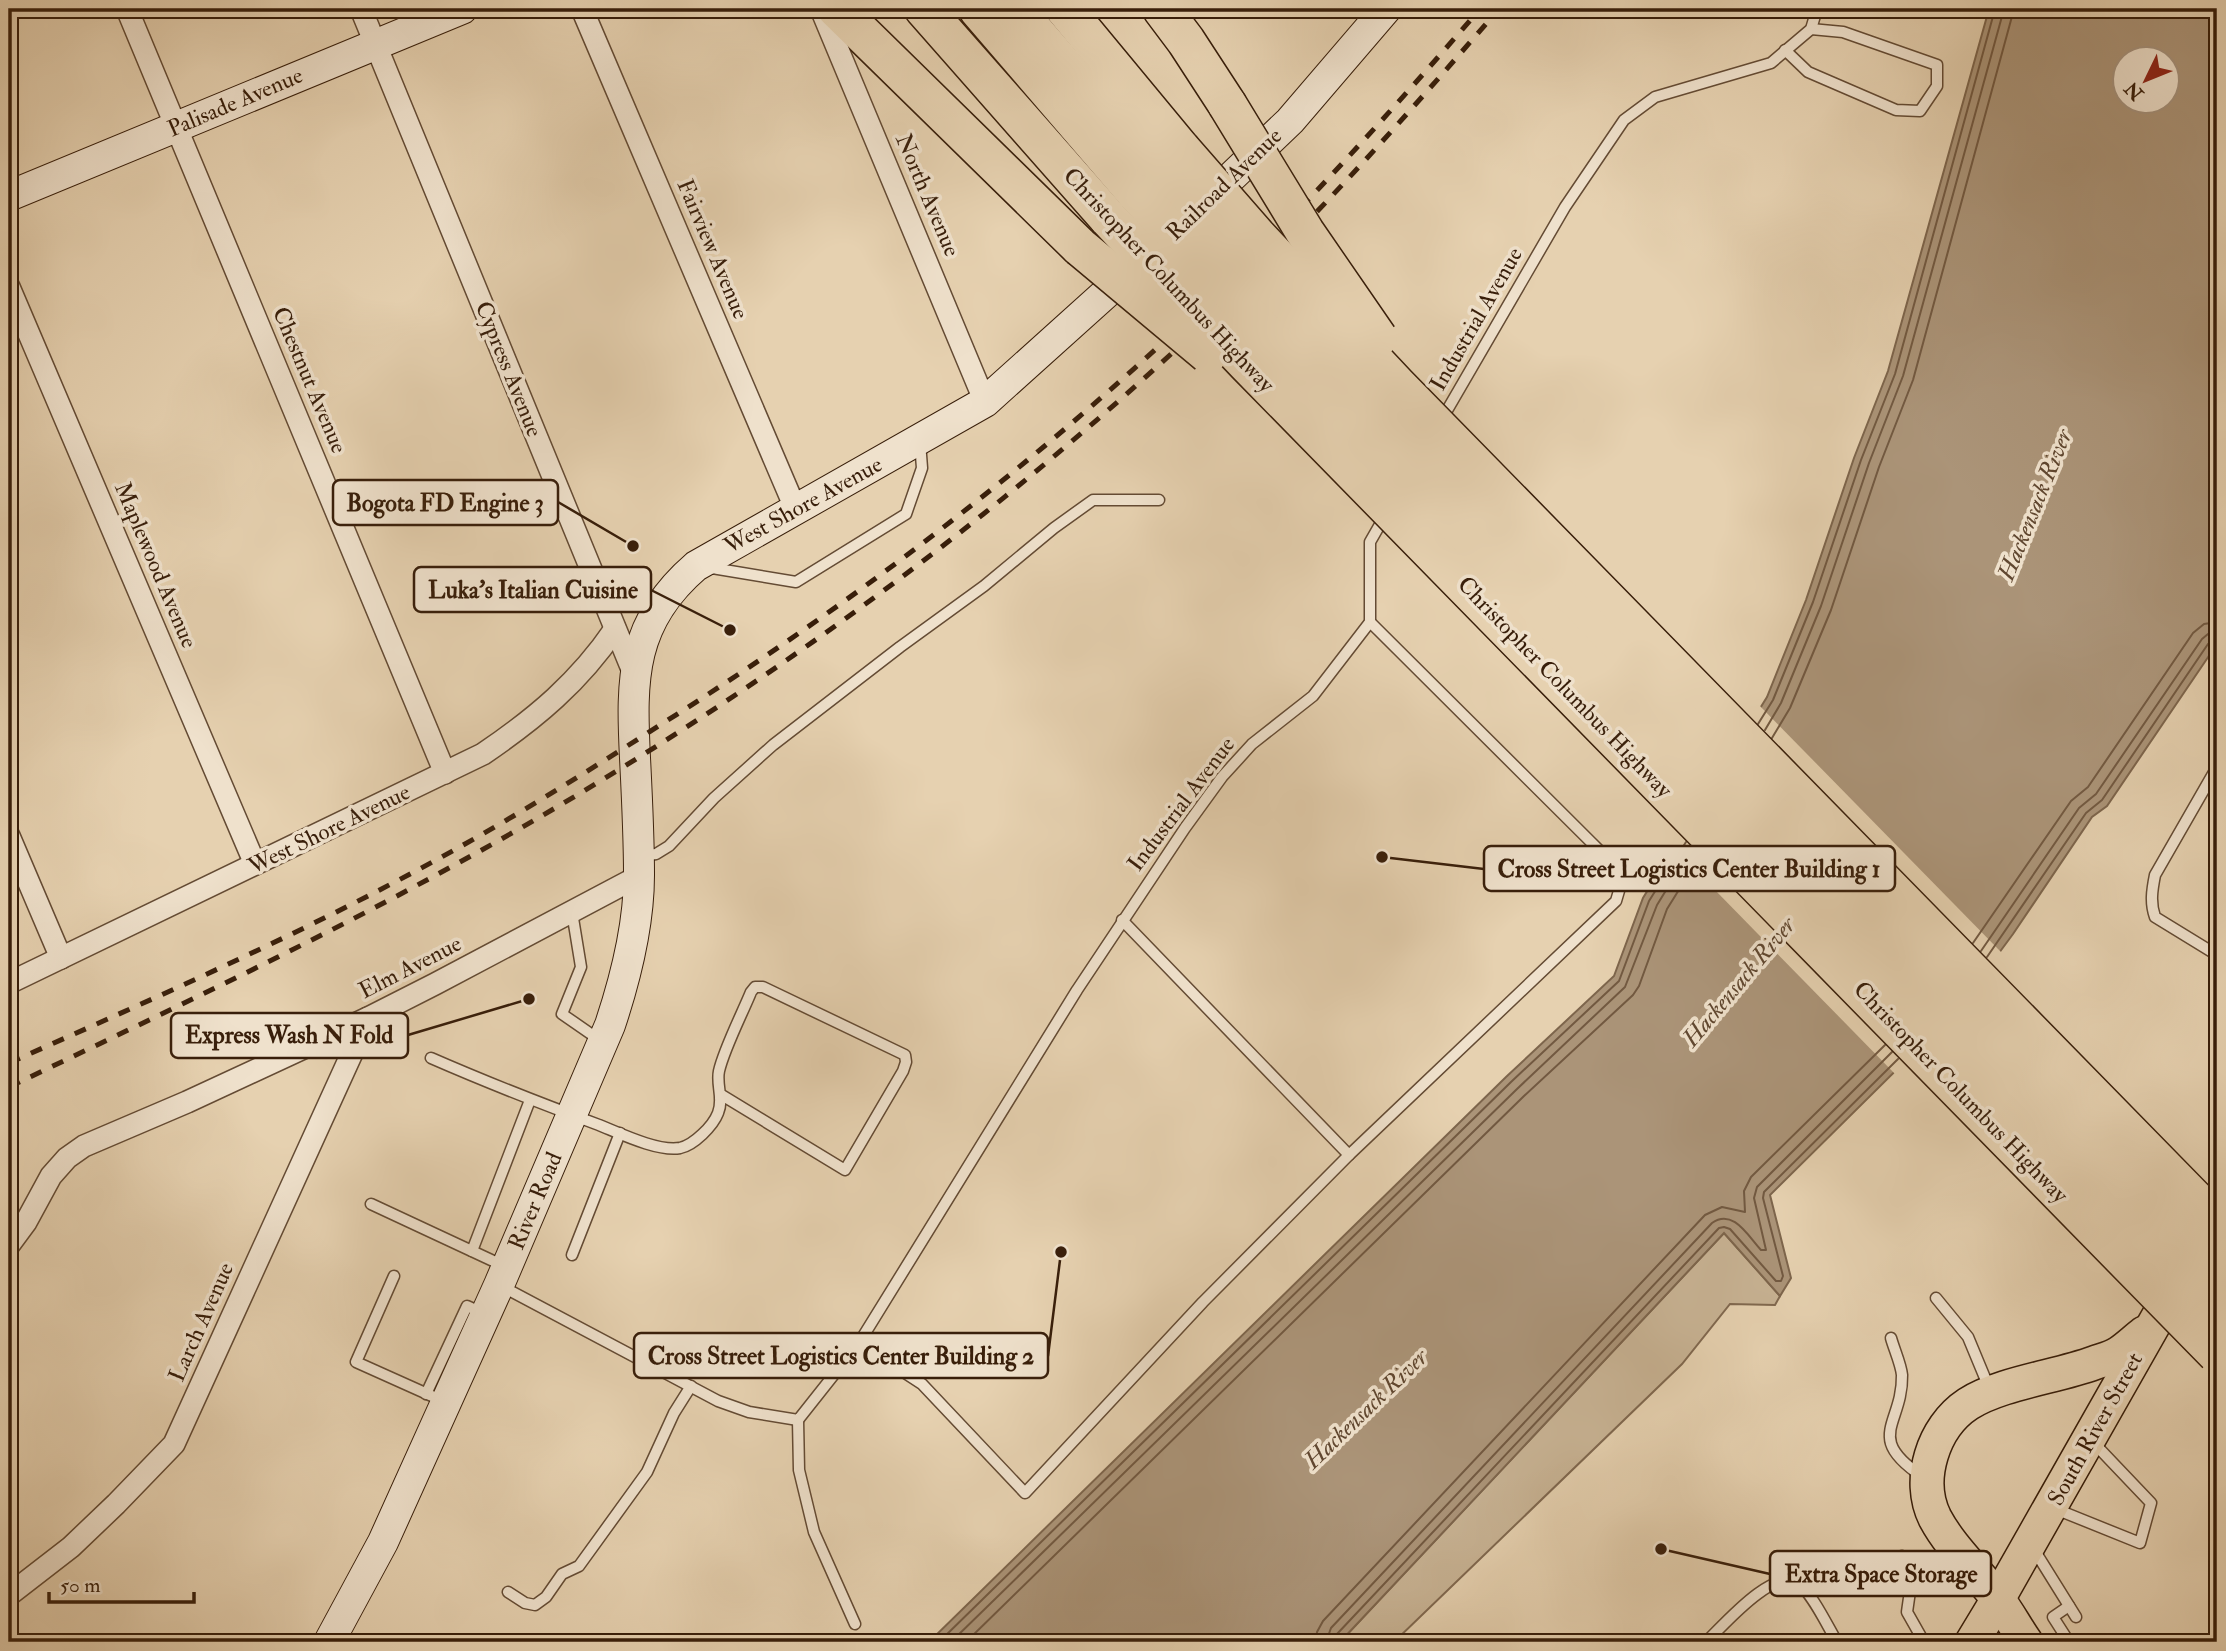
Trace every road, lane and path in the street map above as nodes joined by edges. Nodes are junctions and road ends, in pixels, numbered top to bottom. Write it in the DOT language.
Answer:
graph roads {
  1 [pos="127,9"];
  2 [pos="361,9"];
  3 [pos="462,9"];
  4 [pos="582,9"];
  5 [pos="821,9"];
  6 [pos="837,9"];
  7 [pos="924,9"];
  8 [pos="978,9"];
  9 [pos="1015,9"];
  10 [pos="1065,9"];
  11 [pos="1162,9"];
  12 [pos="1386,9"];
  13 [pos="1817,9"];
  14 [pos="1811,29"];
  15 [pos="376,44"];
  16 [pos="1785,50"];
  17 [pos="177,127"];
  18 [pos="1158,171"];
  19 [pos="9,197"];
  20 [pos="9,287"];
  21 [pos="985,402"];
  22 [pos="1448,437"];
  23 [pos="920,439"];
  24 [pos="1416,463"];
  25 [pos="1409,475"];
  26 [pos="1392,493"];
  27 [pos="1159,500"];
  28 [pos="796,510"];
  29 [pos="696,566"];
  30 [pos="1370,622"];
  31 [pos="615,629"];
  32 [pos="634,674"];
  33 [pos="634,733"];
  34 [pos="2217,767"];
  35 [pos="445,772"];
  36 [pos="9,836"];
  37 [pos="255,864"];
  38 [pos="639,866"];
  39 [pos="572,912"];
  40 [pos="1122,920"];
  41 [pos="2217,955"];
  42 [pos="61,958"];
  43 [pos="9,983"];
  44 [pos="368,1018"];
  45 [pos="603,1042"];
  46 [pos="431,1058"];
  47 [pos="720,1094"];
  48 [pos="530,1100"];
  49 [pos="572,1115"];
  50 [pos="620,1133"];
  51 [pos="1349,1155"];
  52 [pos="371,1204"];
  53 [pos="2217,1215"];
  54 [pos="2217,1222"];
  55 [pos="9,1245"];
  56 [pos="472,1251"];
  57 [pos="572,1255"];
  58 [pos="2217,1268"];
  59 [pos="394,1276"];
  60 [pos="503,1276"];
  61 [pos="1936,1298"];
  62 [pos="2217,1308"];
  63 [pos="2152,1327"];
  64 [pos="1891,1338"];
  65 [pos="859,1343"];
  66 [pos="2217,1354"];
  67 [pos="691,1386"];
  68 [pos="1991,1393"];
  69 [pos="436,1398"];
  70 [pos="798,1420"];
  71 [pos="2089,1438"];
  72 [pos="1928,1480"];
  73 [pos="2051,1507"];
  74 [pos="2030,1543"];
  75 [pos="1902,1556"];
  76 [pos="508,1592"];
  77 [pos="9,1595"];
  78 [pos="1998,1599"];
  79 [pos="2069,1606"];
  80 [pos="2076,1616"];
  81 [pos="855,1624"];
  82 [pos="329,1642"];
  83 [pos="1706,1642"];
  84 [pos="1837,1642"];
  85 [pos="1924,1642"];
  86 [pos="1972,1642"];
  87 [pos="2026,1642"];
  88 [pos="2069,1642"];
  1 -- 17 [label="street, Chestnut Avenue"];
  2 -- 15 [label="street, Cypress Avenue"];
  3 -- 15 [label="main road, Palisade Avenue"];
  4 -- 28 [label="street, Fairview Avenue"];
  5 -- 21 [label="street, North Avenue"];
  6 -- 26 [label="highway, bridge"];
  7 -- 26 [label="highway, Christopher Columbus Highway, bridge"];
  8 -- 18 [label="highway, Christopher Columbus Highway"];
  9 -- 18 [label="highway, Christopher Columbus Highway"];
  10 -- 18 [label="highway, Christopher Columbus Highway"];
  11 -- 22 [label="highway, bridge"];
  12 -- 21 [label="main road, Railroad Avenue"];
  13 -- 14 [label="lane"];
  14 -- 16 [label="lane, Industrial Avenue"];
  14 -- 16 [label="lane"];
  15 -- 17 [label="main road, Palisade Avenue"];
  15 -- 31 [label="street, Cypress Avenue"];
  16 -- 24 [label="lane, Industrial Avenue"];
  17 -- 19 [label="main road, Palisade Avenue"];
  17 -- 35 [label="street, Chestnut Avenue"];
  18 -- 22 [label="highway, Christopher Columbus Highway, bridge"];
  18 -- 58 [label="highway, Christopher Columbus Highway, bridge"];
  18 -- 62 [label="highway, Christopher Columbus Highway, bridge"];
  20 -- 37 [label="street, Maplewood Avenue"];
  21 -- 23 [label="main road, West Shore Avenue"];
  22 -- 54 [label="highway, Christopher Columbus Highway, bridge"];
  23 -- 28 [label="main road, West Shore Avenue"];
  23 -- 29 [label="lane"];
  25 -- 26 [label="lane"];
  26 -- 30 [label="lane"];
  26 -- 66 [label="highway, Christopher Columbus Highway, bridge"];
  27 -- 38 [label="lane"];
  28 -- 29 [label="main road, West Shore Avenue"];
  29 -- 32 [label="main road, West Shore Avenue"];
  30 -- 40 [label="lane, Industrial Avenue"];
  30 -- 51 [label="lane"];
  31 -- 32 [label="street, Cypress Avenue"];
  31 -- 35 [label="street, West Shore Avenue"];
  32 -- 33 [label="main road, Cypress Avenue"];
  33 -- 38 [label="main road, River Road"];
  34 -- 41 [label="lane"];
  35 -- 37 [label="street, West Shore Avenue"];
  36 -- 42 [label="street"];
  37 -- 42 [label="street, West Shore Avenue"];
  38 -- 39 [label="street, Elm Avenue"];
  38 -- 45 [label="main road, River Road"];
  39 -- 44 [label="street, Elm Avenue"];
  39 -- 45 [label="lane"];
  40 -- 51 [label="lane"];
  40 -- 65 [label="lane, Industrial Avenue"];
  42 -- 43 [label="street, West Shore Avenue"];
  44 -- 55 [label="street, Elm Avenue"];
  44 -- 77 [label="street, Larch Avenue"];
  45 -- 49 [label="main road, River Road"];
  46 -- 48 [label="lane"];
  47 -- 47 [label="lane"];
  47 -- 50 [label="lane"];
  48 -- 49 [label="lane"];
  48 -- 56 [label="lane"];
  49 -- 50 [label="lane"];
  49 -- 60 [label="main road, River Road"];
  50 -- 57 [label="lane"];
  51 -- 65 [label="lane"];
  52 -- 56 [label="lane"];
  53 -- 63 [label="main road, South River Street"];
  56 -- 60 [label="lane"];
  59 -- 69 [label="lane"];
  60 -- 67 [label="lane"];
  60 -- 69 [label="main road, River Road"];
  61 -- 68 [label="lane"];
  63 -- 68 [label="main road"];
  63 -- 71 [label="main road, South River Street"];
  64 -- 72 [label="lane"];
  65 -- 70 [label="lane, Industrial Avenue"];
  67 -- 70 [label="lane"];
  67 -- 76 [label="lane"];
  68 -- 72 [label="main road"];
  69 -- 82 [label="main road, River Road"];
  70 -- 81 [label="lane"];
  71 -- 73 [label="main road, South River Street"];
  71 -- 73 [label="lane"];
  72 -- 78 [label="main road"];
  73 -- 74 [label="main road, South River Street"];
  74 -- 78 [label="main road, South River Street"];
  74 -- 79 [label="lane"];
  75 -- 85 [label="lane"];
  78 -- 86 [label="main road, South River Street"];
  78 -- 87 [label="main road"];
  79 -- 80 [label="lane"];
  79 -- 88 [label="lane"];
  83 -- 84 [label="lane"];
}
